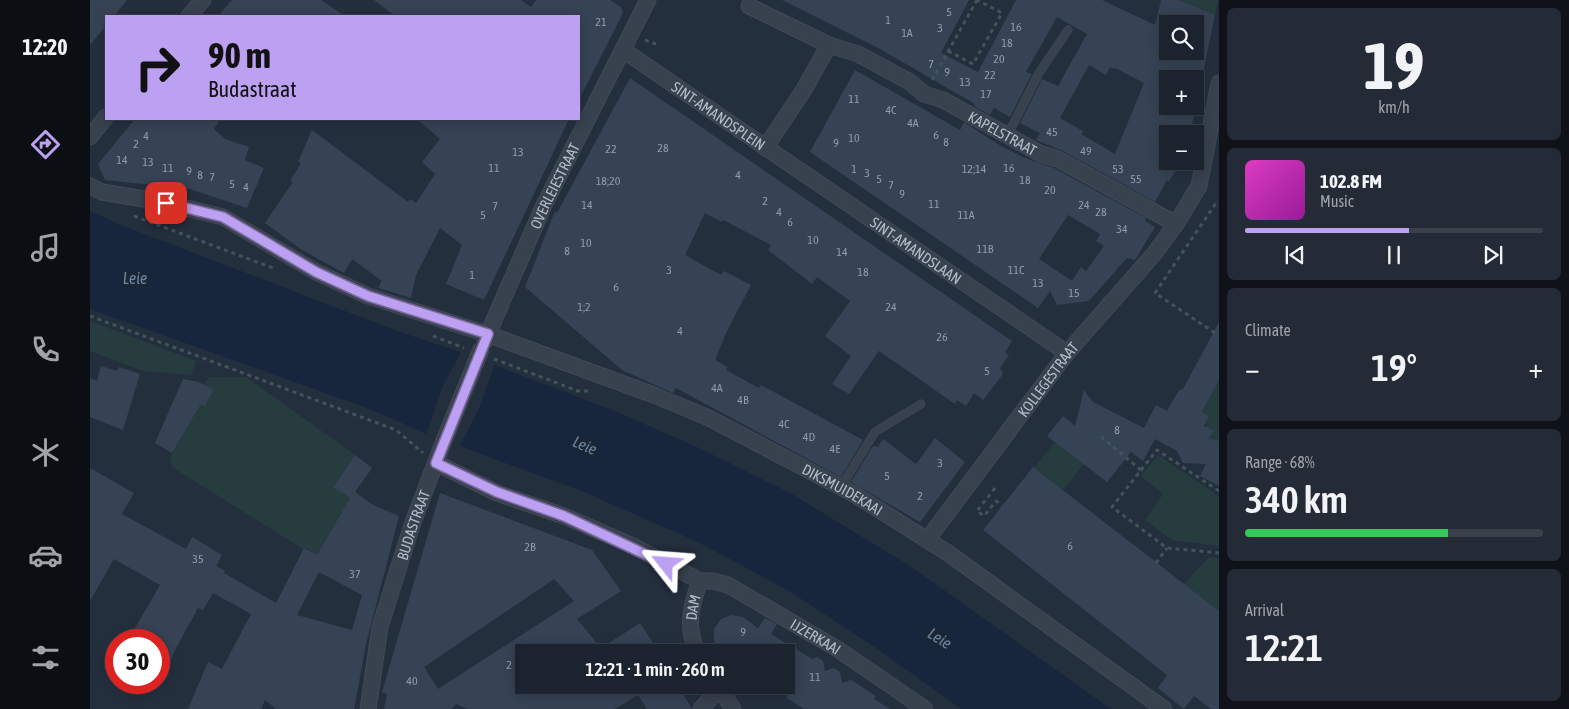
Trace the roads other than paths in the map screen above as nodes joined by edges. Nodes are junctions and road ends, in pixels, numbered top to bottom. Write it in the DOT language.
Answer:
graph roads {
  1 [pos="203,0"];
  2 [pos="644,1"];
  3 [pos="749,6"];
  4 [pos="191,15"];
  5 [pos="1068,30"];
  6 [pos="829,45"];
  7 [pos="623,50"];
  8 [pos="1219,83"];
  9 [pos="105,118"];
  10 [pos="1007,136"];
  11 [pos="90,137"];
  12 [pos="765,148"];
  13 [pos="90,186"];
  14 [pos="1176,224"];
  15 [pos="485,341"];
  16 [pos="1067,354"];
  17 [pos="920,404"];
  18 [pos="436,463"];
  19 [pos="841,488"];
  20 [pos="928,540"];
  21 [pos="700,581"];
  22 [pos="696,644"];
  23 [pos="713,694"];
  24 [pos="724,694"];
  25 [pos="368,709"];
  26 [pos="701,709"];
  27 [pos="733,709"];
  28 [pos="925,709"];
  29 [pos="1164,709"];
  1 -- 4 [label="street"];
  2 -- 7 [label="street, OVERLEIESTRAAT"];
  3 -- 6 [label="street"];
  5 -- 10 [label="lane"];
  6 -- 10 [label="street, KAPELSTRAAT"];
  6 -- 12 [label="street, SINT-AMANDSPLEIN"];
  7 -- 12 [label="street, SINT-AMANDSPLEIN"];
  7 -- 15 [label="street, OVERLEIESTRAAT"];
  8 -- 14 [label="street, KOLLEGESTRAAT"];
  9 -- 11 [label="street"];
  10 -- 14 [label="street, KAPELSTRAAT"];
  12 -- 16 [label="street, SINT-AMANDSLAAN"];
  13 -- 15 [label="street, DIKSMUIDEKAAI"];
  14 -- 16 [label="street, KOLLEGESTRAAT"];
  15 -- 18 [label="street, BUDASTRAAT, bridge"];
  15 -- 19 [label="street, DIKSMUIDEKAAI"];
  16 -- 20 [label="street, KOLLEGESTRAAT"];
  17 -- 19 [label="lane"];
  18 -- 21 [label="street, DAM"];
  18 -- 25 [label="street, BUDASTRAAT"];
  19 -- 20 [label="street, DIKSMUIDEKAAI"];
  20 -- 29 [label="street, DIKSMUIDEKAAI"];
  21 -- 22 [label="street, DAM"];
  21 -- 28 [label="street, IJZERKAAI"];
  23 -- 26 [label="street"];
  24 -- 27 [label="street"];
}
